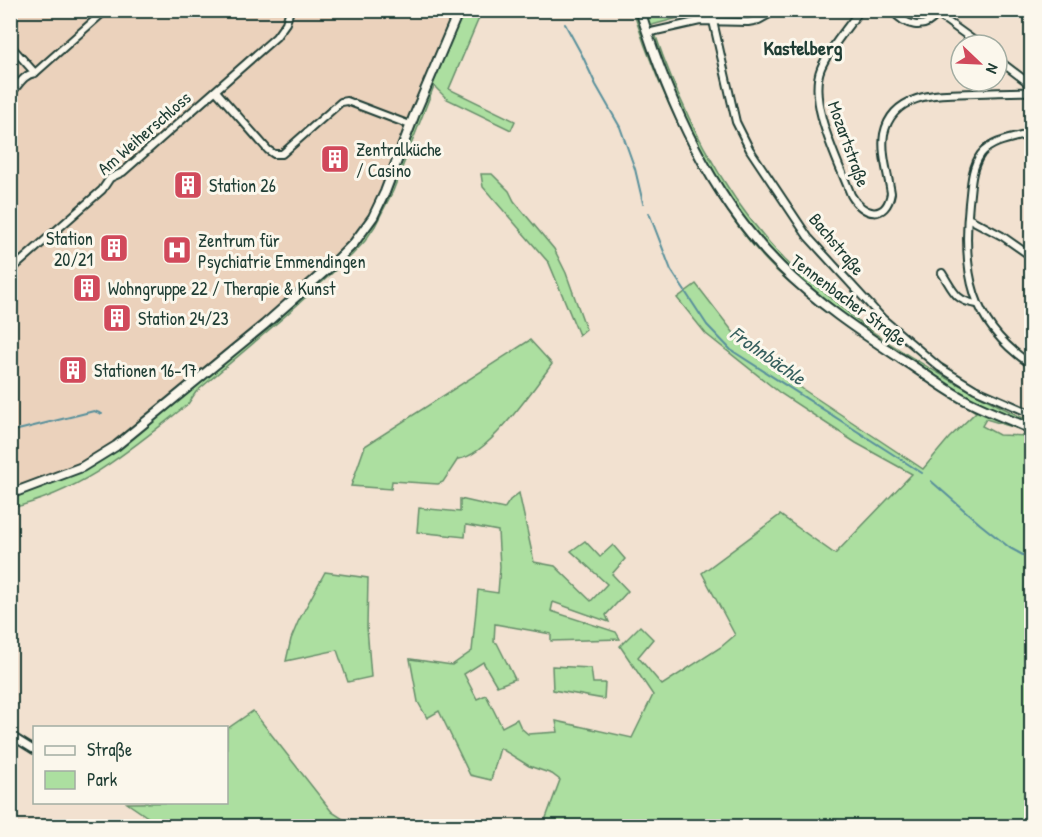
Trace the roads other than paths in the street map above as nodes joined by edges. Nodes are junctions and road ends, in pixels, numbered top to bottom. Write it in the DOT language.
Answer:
graph roads {
  1 [pos="106,10"];
  2 [pos="290,10"];
  3 [pos="459,10"];
  4 [pos="640,10"];
  5 [pos="704,10"];
  6 [pos="777,10"];
  7 [pos="860,10"];
  8 [pos="892,10"];
  9 [pos="937,12"];
  10 [pos="713,21"];
  11 [pos="647,33"];
  12 [pos="964,33"];
  13 [pos="10,45"];
  14 [pos="1009,68"];
  15 [pos="35,73"];
  16 [pos="12,90"];
  17 [pos="216,91"];
  18 [pos="1031,92"];
  19 [pos="410,125"];
  20 [pos="1032,133"];
  21 [pos="968,218"];
  22 [pos="1032,257"];
  23 [pos="10,271"];
  24 [pos="942,273"];
  25 [pos="977,304"];
  26 [pos="1032,365"];
  27 [pos="1032,414"];
  28 [pos="1032,429"];
  29 [pos="10,494"];
  30 [pos="10,735"];
  31 [pos="33,749"];
  1 -- 15 [label="street"];
  2 -- 17 [label="street, Am Weiherschloss"];
  3 -- 19 [label="street"];
  4 -- 11 [label="street, Tennenbacher Straße"];
  5 -- 10 [label="street"];
  6 -- 10 [label="street"];
  7 -- 18 [label="street, Mozartstraße"];
  8 -- 9 [label="street"];
  9 -- 12 [label="street"];
  10 -- 11 [label="street"];
  10 -- 27 [label="street, Bachstraße"];
  11 -- 28 [label="street, Tennenbacher Straße"];
  13 -- 15 [label="street"];
  14 -- 18 [label="street"];
  15 -- 16 [label="street"];
  17 -- 19 [label="street, Am Weiherschloss"];
  17 -- 23 [label="street, Am Weiherschloss"];
  19 -- 29 [label="street"];
  20 -- 21 [label="street"];
  21 -- 22 [label="street"];
  21 -- 25 [label="street"];
  24 -- 25 [label="street"];
  25 -- 26 [label="street"];
  30 -- 31 [label="street"];
}
